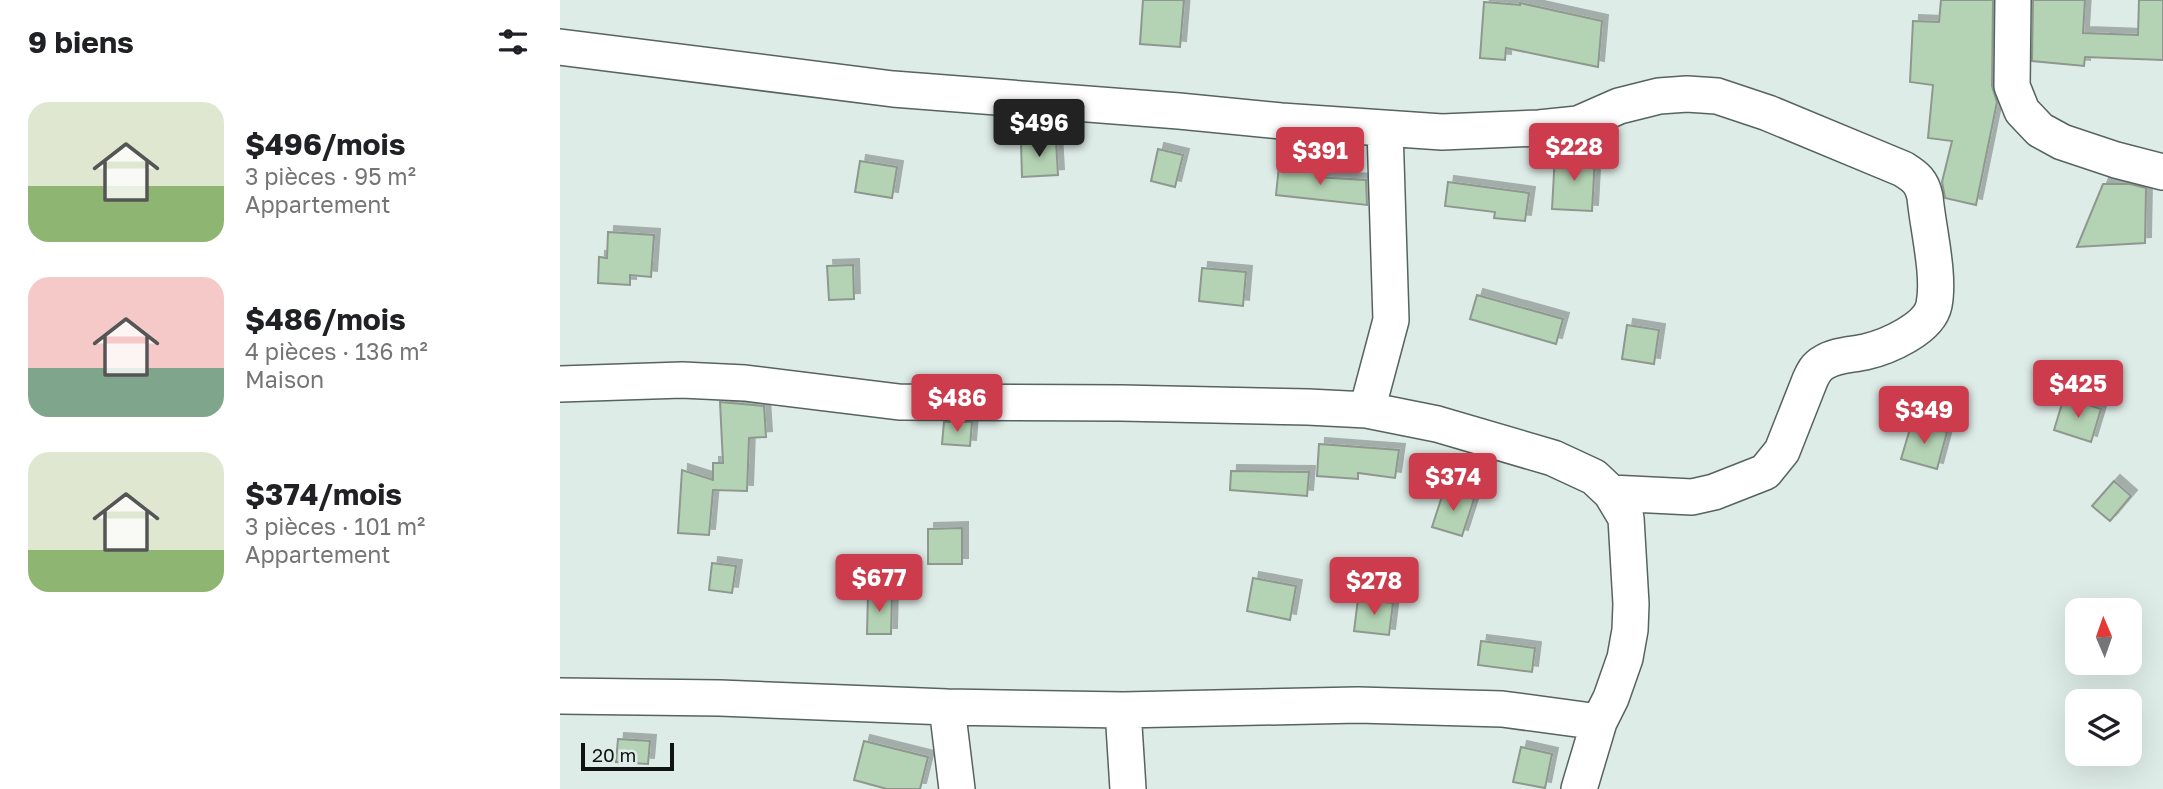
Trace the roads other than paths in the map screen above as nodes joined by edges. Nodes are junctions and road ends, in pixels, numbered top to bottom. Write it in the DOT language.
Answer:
graph roads {
  1 [pos="2013,0"];
  2 [pos="560,47"];
  3 [pos="1385,129"];
  4 [pos="2163,172"];
  5 [pos="560,384"];
  6 [pos="1367,410"];
  7 [pos="1611,492"];
  8 [pos="560,696"];
  9 [pos="947,707"];
  10 [pos="1123,710"];
  11 [pos="1599,722"];
  12 [pos="957,789"];
  13 [pos="1128,789"];
  14 [pos="1579,789"];
  1 -- 4 [label="street"];
  2 -- 3 [label="street"];
  3 -- 6 [label="street"];
  3 -- 7 [label="street"];
  5 -- 6 [label="street"];
  6 -- 7 [label="street"];
  7 -- 11 [label="street"];
  8 -- 9 [label="street"];
  9 -- 10 [label="street"];
  9 -- 12 [label="street"];
  10 -- 11 [label="street"];
  10 -- 13 [label="street"];
  11 -- 14 [label="street"];
}
